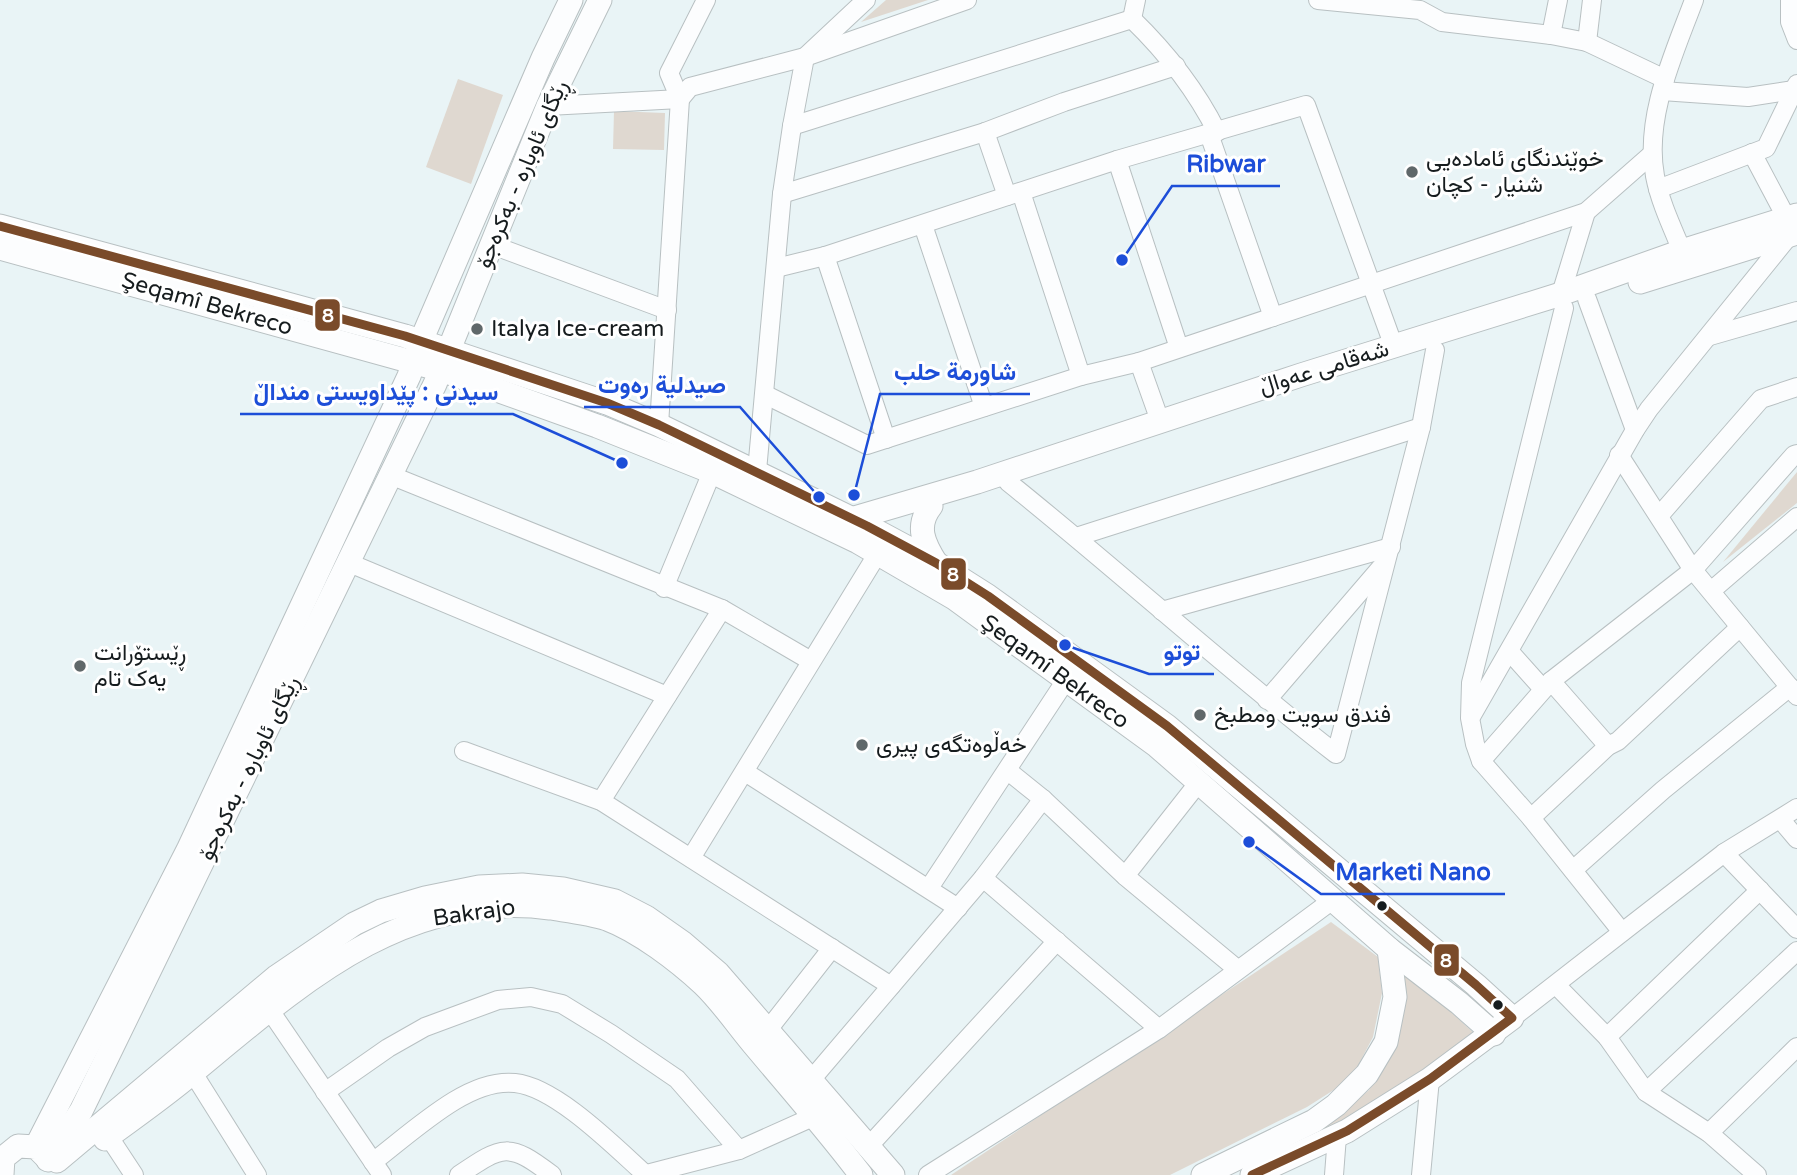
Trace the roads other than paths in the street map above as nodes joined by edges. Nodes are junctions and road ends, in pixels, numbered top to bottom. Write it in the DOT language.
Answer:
graph roads {
  1 [pos="572,0"];
  2 [pos="600,0"];
  3 [pos="706,0"];
  4 [pos="866,0"];
  5 [pos="967,0"];
  6 [pos="1136,0"];
  7 [pos="1318,0"];
  8 [pos="1558,0"];
  9 [pos="1592,0"];
  10 [pos="1694,0"];
  11 [pos="1790,0"];
  12 [pos="1420,5"];
  13 [pos="1132,19"];
  14 [pos="1551,35"];
  15 [pos="1797,40"];
  16 [pos="1587,42"];
  17 [pos="805,57"];
  18 [pos="1176,66"];
  19 [pos="1664,85"];
  20 [pos="1796,87"];
  21 [pos="680,99"];
  22 [pos="548,106"];
  23 [pos="792,126"];
  24 [pos="985,132"];
  25 [pos="1213,133"];
  26 [pos="1752,153"];
  27 [pos="1652,154"];
  28 [pos="1117,160"];
  29 [pos="1658,189"];
  30 [pos="782,194"];
  31 [pos="1014,194"];
  32 [pos="1587,212"];
  33 [pos="923,225"];
  34 [pos="0,226"];
  35 [pos="1793,226"];
  36 [pos="492,245"];
  37 [pos="0,248"];
  38 [pos="1682,251"];
  39 [pos="825,256"];
  40 [pos="776,268"];
  41 [pos="1372,285"];
  42 [pos="1587,299"];
  43 [pos="1563,301"];
  44 [pos="667,310"];
  45 [pos="1797,311"];
  46 [pos="1273,317"];
  47 [pos="1710,336"];
  48 [pos="1394,347"];
  49 [pos="1179,348"];
  50 [pos="1435,350"];
  51 [pos="418,352"];
  52 [pos="445,360"];
  53 [pos="1139,362"];
  54 [pos="1081,376"];
  55 [pos="1797,387"];
  56 [pos="766,395"];
  57 [pos="984,407"];
  58 [pos="1160,421"];
  59 [pos="659,425"];
  60 [pos="1420,427"];
  61 [pos="1635,430"];
  62 [pos="886,439"];
  63 [pos="1797,454"];
  64 [pos="1619,455"];
  65 [pos="757,471"];
  66 [pos="712,472"];
  67 [pos="390,475"];
  68 [pos="1009,482"];
  69 [pos="931,506"];
  70 [pos="1659,516"];
  71 [pos="1797,517"];
  72 [pos="855,530"];
  73 [pos="1076,537"];
  74 [pos="893,554"];
  75 [pos="1388,555"];
  76 [pos="347,562"];
  77 [pos="936,563"];
  78 [pos="1693,570"];
  79 [pos="664,587"];
  80 [pos="1711,592"];
  81 [pos="722,610"];
  82 [pos="1162,611"];
  83 [pos="1740,627"];
  84 [pos="1510,652"];
  85 [pos="811,661"];
  86 [pos="1066,680"];
  87 [pos="1547,685"];
  88 [pos="1794,691"];
  89 [pos="667,696"];
  90 [pos="270,698"];
  91 [pos="1267,700"];
  92 [pos="1470,718"];
  93 [pos="1608,746"];
  94 [pos="464,751"];
  95 [pos="1482,761"];
  96 [pos="1007,771"];
  97 [pos="745,772"];
  98 [pos="1199,782"];
  99 [pos="1043,799"];
  100 [pos="601,801"];
  101 [pos="1797,808"];
  102 [pos="1531,818"];
  103 [pos="1780,820"];
  104 [pos="1797,839"];
  105 [pos="1724,853"];
  106 [pos="691,858"];
  107 [pos="1573,870"];
  108 [pos="1125,876"];
  109 [pos="983,878"];
  110 [pos="929,888"];
  111 [pos="1760,890"];
  112 [pos="1334,899"];
  113 [pos="958,908"];
  114 [pos="1797,929"];
  115 [pos="1622,932"];
  116 [pos="1056,941"];
  117 [pos="832,948"];
  118 [pos="1390,949"];
  119 [pos="1797,951"];
  120 [pos="308,967"];
  121 [pos="1237,969"];
  122 [pos="891,985"];
  123 [pos="1476,985"];
  124 [pos="1556,985"];
  125 [pos="1459,1003"];
  126 [pos="270,1009"];
  127 [pos="1512,1018"];
  128 [pos="1159,1028"];
  129 [pos="767,1031"];
  130 [pos="1494,1034"];
  131 [pos="1607,1037"];
  132 [pos="1797,1047"];
  133 [pos="192,1073"];
  134 [pos="1430,1079"];
  135 [pos="811,1080"];
  136 [pos="325,1092"];
  137 [pos="1646,1092"];
  138 [pos="815,1116"];
  139 [pos="1709,1133"];
  140 [pos="1337,1136"];
  141 [pos="109,1137"];
  142 [pos="868,1147"];
  143 [pos="739,1150"];
  144 [pos="4,1152"];
  145 [pos="48,1165"];
  146 [pos="377,1168"];
  147 [pos="2,1175"];
  148 [pos="134,1175"];
  149 [pos="257,1175"];
  150 [pos="459,1175"];
  151 [pos="552,1175"];
  152 [pos="644,1175"];
  153 [pos="862,1175"];
  154 [pos="893,1175"];
  155 [pos="928,1175"];
  156 [pos="1203,1175"];
  157 [pos="1252,1175"];
  158 [pos="1334,1175"];
  159 [pos="1421,1175"];
  160 [pos="1757,1175"];
  1 -- 51 [label="main road, ڕێگای ئاوبارە - بەکرەجۆ"];
  2 -- 22 [label="main road, ڕێگای ئاوبارە - بەکرەجۆ"];
  3 -- 21 [label="street"];
  4 -- 17 [label="street"];
  5 -- 17 [label="street"];
  6 -- 13 [label="street"];
  7 -- 12 [label="street"];
  8 -- 14 [label="street"];
  9 -- 16 [label="street"];
  10 -- 19 [label="street"];
  11 -- 15 [label="street"];
  12 -- 14 [label="street"];
  13 -- 18 [label="street"];
  13 -- 23 [label="street"];
  14 -- 16 [label="street"];
  16 -- 19 [label="street"];
  17 -- 21 [label="street"];
  17 -- 23 [label="street"];
  18 -- 24 [label="street"];
  18 -- 25 [label="street"];
  19 -- 20 [label="street"];
  19 -- 27 [label="street"];
  20 -- 26 [label="street"];
  21 -- 22 [label="street"];
  21 -- 44 [label="street"];
  22 -- 36 [label="main road, ڕێگای ئاوبارە - بەکرەجۆ"];
  23 -- 30 [label="street"];
  24 -- 30 [label="street"];
  24 -- 31 [label="street"];
  25 -- 28 [label="street"];
  25 -- 41 [label="street"];
  25 -- 46 [label="street"];
  26 -- 29 [label="street"];
  26 -- 35 [label="street"];
  27 -- 29 [label="street"];
  27 -- 32 [label="street"];
  28 -- 31 [label="street"];
  28 -- 49 [label="street"];
  29 -- 38 [label="street"];
  30 -- 40 [label="street"];
  31 -- 33 [label="street"];
  31 -- 54 [label="street"];
  32 -- 41 [label="street"];
  32 -- 43 [label="street"];
  33 -- 39 [label="street"];
  33 -- 57 [label="street"];
  34 -- 51 [label="main road"];
  35 -- 38 [label="main road, شەقامی عەواڵ"];
  35 -- 42 [label="main road, شەقامی عەواڵ"];
  35 -- 47 [label="street"];
  36 -- 44 [label="street"];
  36 -- 52 [label="main road, ڕێگای ئاوبارە - بەکرەجۆ"];
  37 -- 51 [label="main road, Şeqamî Bekreco"];
  38 -- 43 [label="main road, شەقامی عەواڵ"];
  39 -- 40 [label="street"];
  39 -- 62 [label="street"];
  40 -- 56 [label="street"];
  41 -- 46 [label="street"];
  41 -- 48 [label="street"];
  42 -- 43 [label="main road, شەقامی عەواڵ"];
  42 -- 61 [label="street"];
  43 -- 48 [label="main road, شەقامی عەواڵ"];
  43 -- 50 [label="main road, شەقامی عەواڵ"];
  43 -- 92 [label="street"];
  44 -- 59 [label="street"];
  45 -- 47 [label="street"];
  46 -- 49 [label="street"];
  47 -- 61 [label="street"];
  48 -- 58 [label="main road, شەقامی عەواڵ"];
  49 -- 53 [label="street"];
  50 -- 60 [label="street"];
  50 -- 68 [label="main road, شەقامی عەواڵ"];
  51 -- 52 [label="main road"];
  51 -- 90 [label="main road, ڕێگای ئاوبارە - بەکرەجۆ"];
  52 -- 59 [label="main road"];
  52 -- 66 [label="main road"];
  52 -- 67 [label="main road, ڕێگای ئاوبارە - بەکرەجۆ"];
  53 -- 54 [label="street"];
  53 -- 58 [label="street"];
  54 -- 57 [label="street"];
  55 -- 70 [label="street"];
  56 -- 62 [label="street"];
  56 -- 65 [label="street"];
  57 -- 62 [label="street"];
  58 -- 72 [label="main road, شەقامی عەواڵ"];
  59 -- 65 [label="main road"];
  60 -- 73 [label="street"];
  60 -- 75 [label="street"];
  61 -- 64 [label="street"];
  63 -- 78 [label="street"];
  64 -- 70 [label="street"];
  64 -- 84 [label="street"];
  65 -- 72 [label="main road"];
  66 -- 72 [label="main road"];
  66 -- 79 [label="street"];
  67 -- 76 [label="main road, ڕێگای ئاوبارە - بەکرەجۆ"];
  67 -- 79 [label="street"];
  68 -- 69 [label="main road, شەقامی عەواڵ"];
  68 -- 73 [label="street"];
  69 -- 72 [label="main road, شەقامی عەواڵ"];
  69 -- 77 [label="main road"];
  70 -- 78 [label="street"];
  71 -- 80 [label="street"];
  72 -- 74 [label="main road"];
  73 -- 82 [label="street"];
  74 -- 77 [label="main road"];
  74 -- 85 [label="street"];
  74 -- 86 [label="main road, Şeqamî Bekreco"];
  75 -- 82 [label="street"];
  75 -- 91 [label="street"];
  75 -- 91 [label="street"];
  76 -- 89 [label="street"];
  76 -- 90 [label="main road, ڕێگای ئاوبارە - بەکرەجۆ"];
  77 -- 123 [label="main road"];
  78 -- 80 [label="street"];
  78 -- 87 [label="street"];
  79 -- 81 [label="street"];
  80 -- 83 [label="street"];
  81 -- 85 [label="street"];
  81 -- 89 [label="street"];
  82 -- 91 [label="street"];
  83 -- 88 [label="street"];
  83 -- 93 [label="street"];
  84 -- 87 [label="street"];
  84 -- 92 [label="street"];
  85 -- 97 [label="street"];
  86 -- 96 [label="street"];
  86 -- 98 [label="main road, Şeqamî Bekreco"];
  87 -- 93 [label="street"];
  87 -- 95 [label="street"];
  88 -- 107 [label="street"];
  89 -- 100 [label="street"];
  90 -- 145 [label="main road, ڕێگای ئاوبارە - بەکرەجۆ"];
  92 -- 95 [label="street"];
  93 -- 102 [label="street"];
  94 -- 100 [label="street"];
  95 -- 102 [label="street"];
  96 -- 99 [label="street"];
  96 -- 110 [label="street"];
  97 -- 106 [label="street"];
  97 -- 110 [label="street"];
  98 -- 108 [label="street"];
  98 -- 112 [label="main road, Şeqamî Bekreco"];
  99 -- 108 [label="street"];
  99 -- 109 [label="street"];
  100 -- 106 [label="street"];
  101 -- 103 [label="street"];
  102 -- 107 [label="street"];
  103 -- 104 [label="street"];
  103 -- 105 [label="street"];
  105 -- 111 [label="street"];
  105 -- 115 [label="street"];
  106 -- 117 [label="street"];
  107 -- 115 [label="street"];
  108 -- 121 [label="street"];
  109 -- 113 [label="street"];
  109 -- 116 [label="street"];
  110 -- 113 [label="street"];
  111 -- 114 [label="street"];
  111 -- 131 [label="street"];
  112 -- 118 [label="main road, Şeqamî Bekreco"];
  112 -- 121 [label="street"];
  113 -- 122 [label="street"];
  115 -- 124 [label="street"];
  116 -- 128 [label="street"];
  116 -- 142 [label="street"];
  117 -- 122 [label="street"];
  117 -- 129 [label="street"];
  118 -- 125 [label="main road, Şeqamî Bekreco"];
  118 -- 156 [label="main road"];
  119 -- 137 [label="street"];
  120 -- 126 [label="main road, Bakrajo"];
  120 -- 129 [label="main road"];
  120 -- 138 [label="main road, Bakrajo"];
  120 -- 145 [label="main road"];
  121 -- 128 [label="street"];
  122 -- 135 [label="street"];
  123 -- 125 [label="main road"];
  123 -- 127 [label="main road"];
  124 -- 127 [label="street"];
  124 -- 131 [label="street"];
  125 -- 130 [label="main road, Şeqamî Bekreco"];
  126 -- 133 [label="main road, Bakrajo"];
  126 -- 136 [label="street"];
  127 -- 130 [label="main road"];
  128 -- 155 [label="street"];
  129 -- 135 [label="main road"];
  130 -- 134 [label="main road"];
  131 -- 137 [label="street"];
  132 -- 139 [label="street"];
  133 -- 141 [label="main road, Bakrajo"];
  133 -- 149 [label="street"];
  134 -- 140 [label="main road"];
  134 -- 159 [label="street"];
  135 -- 142 [label="main road"];
  136 -- 143 [label="street"];
  136 -- 146 [label="street"];
  137 -- 139 [label="street"];
  138 -- 143 [label="street"];
  138 -- 153 [label="main road, Bakrajo"];
  139 -- 160 [label="street"];
  140 -- 157 [label="main road"];
  140 -- 158 [label="street"];
  141 -- 145 [label="main road, Bakrajo"];
  141 -- 148 [label="street"];
  142 -- 154 [label="main road"];
  143 -- 152 [label="street"];
  144 -- 145 [label="main road"];
  144 -- 147 [label="main road"];
  146 -- 152 [label="street"];
  150 -- 151 [label="street"];
}
